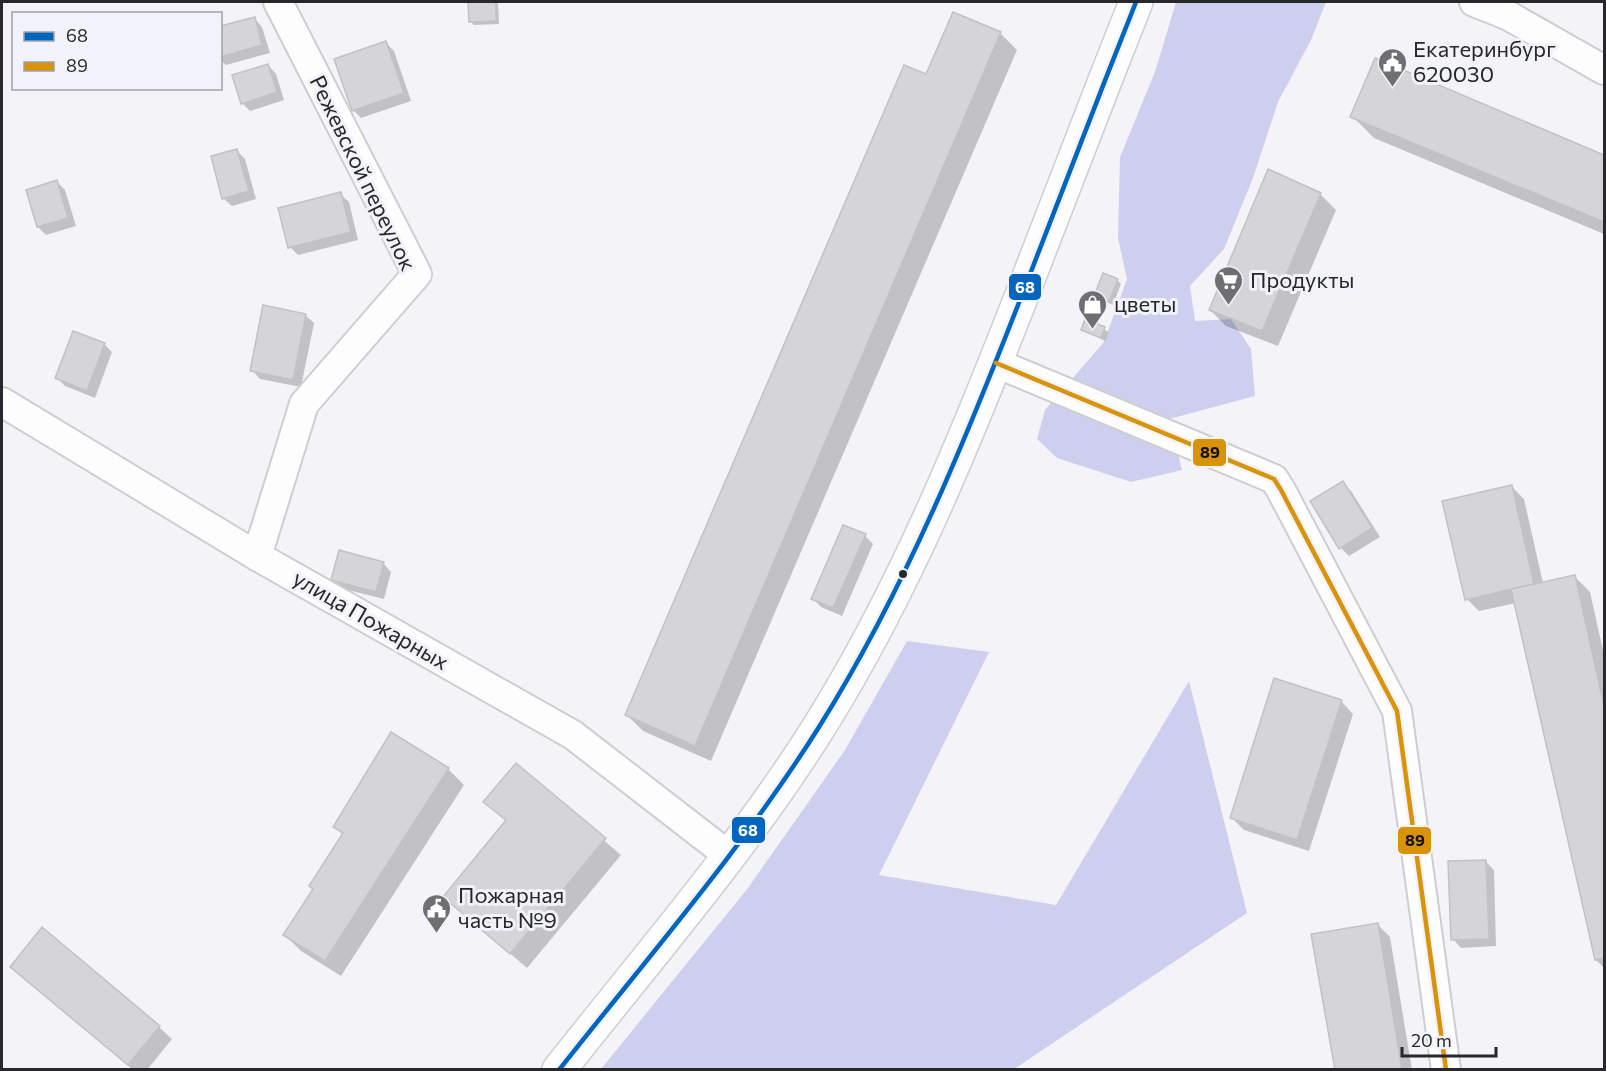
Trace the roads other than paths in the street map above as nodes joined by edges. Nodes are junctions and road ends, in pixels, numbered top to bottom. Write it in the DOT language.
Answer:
graph roads {
  1 [pos="278,2"];
  2 [pos="1136,2"];
  3 [pos="1474,2"];
  4 [pos="1605,70"];
  5 [pos="996,363"];
  6 [pos="2,402"];
  7 [pos="257,556"];
  8 [pos="728,855"];
  9 [pos="559,1070"];
  10 [pos="1446,1070"];
  1 -- 7 [label="street, Режевской переулок"];
  2 -- 5 [label="main road"];
  3 -- 4 [label="street"];
  5 -- 8 [label="main road"];
  5 -- 10 [label="street"];
  6 -- 7 [label="street, улица Пожарных"];
  7 -- 8 [label="street, улица Пожарных"];
  8 -- 9 [label="main road"];
}
